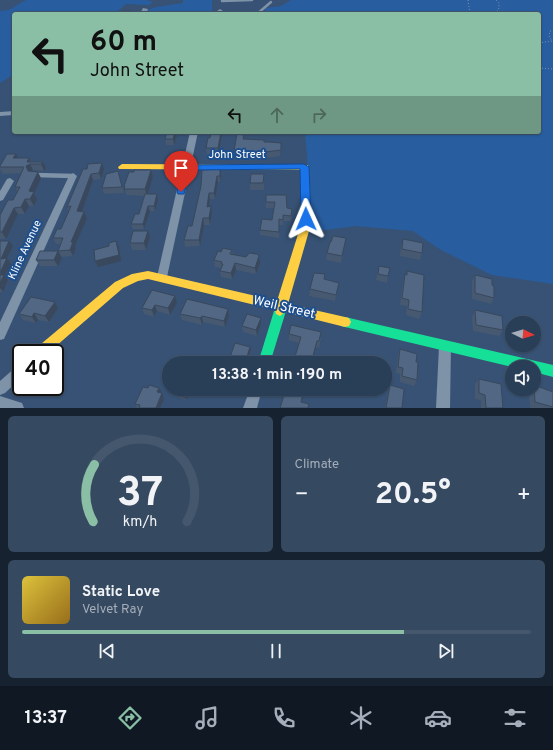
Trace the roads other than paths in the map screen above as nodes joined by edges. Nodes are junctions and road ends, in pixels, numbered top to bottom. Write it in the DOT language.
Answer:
graph roads {
  1 [pos="252,0"];
  2 [pos="222,1"];
  3 [pos="271,2"];
  4 [pos="220,12"];
  5 [pos="259,12"];
  6 [pos="12,113"];
  7 [pos="0,114"];
  8 [pos="194,134"];
  9 [pos="122,167"];
  10 [pos="187,167"];
  11 [pos="33,174"];
  12 [pos="73,176"];
  13 [pos="10,181"];
  14 [pos="0,198"];
  15 [pos="162,277"];
  16 [pos="281,308"];
  17 [pos="0,334"];
  18 [pos="50,344"];
  19 [pos="445,346"];
  20 [pos="266,356"];
  21 [pos="553,371"];
  22 [pos="12,378"];
  23 [pos="0,389"];
  24 [pos="254,396"];
  25 [pos="0,403"];
  26 [pos="17,408"];
  27 [pos="250,408"];
  28 [pos="443,408"];
  1 -- 2 [label="lane"];
  2 -- 4 [label="lane"];
  3 -- 5 [label="lane"];
  6 -- 7 [label="street"];
  8 -- 10 [label="street"];
  9 -- 10 [label="street, John Street"];
  10 -- 15 [label="street"];
  10 -- 16 [label="street, John Street"];
  11 -- 12 [label="lane"];
  12 -- 17 [label="street, Kline Avenue"];
  13 -- 14 [label="street"];
  15 -- 16 [label="street, Weil Street"];
  15 -- 18 [label="street, Weil Street"];
  16 -- 19 [label="street, Weil Street"];
  16 -- 20 [label="street"];
  19 -- 21 [label="street, Weil Street"];
  19 -- 28 [label="street"];
  22 -- 23 [label="street"];
  24 -- 27 [label="street"];
  25 -- 26 [label="street"];
}
